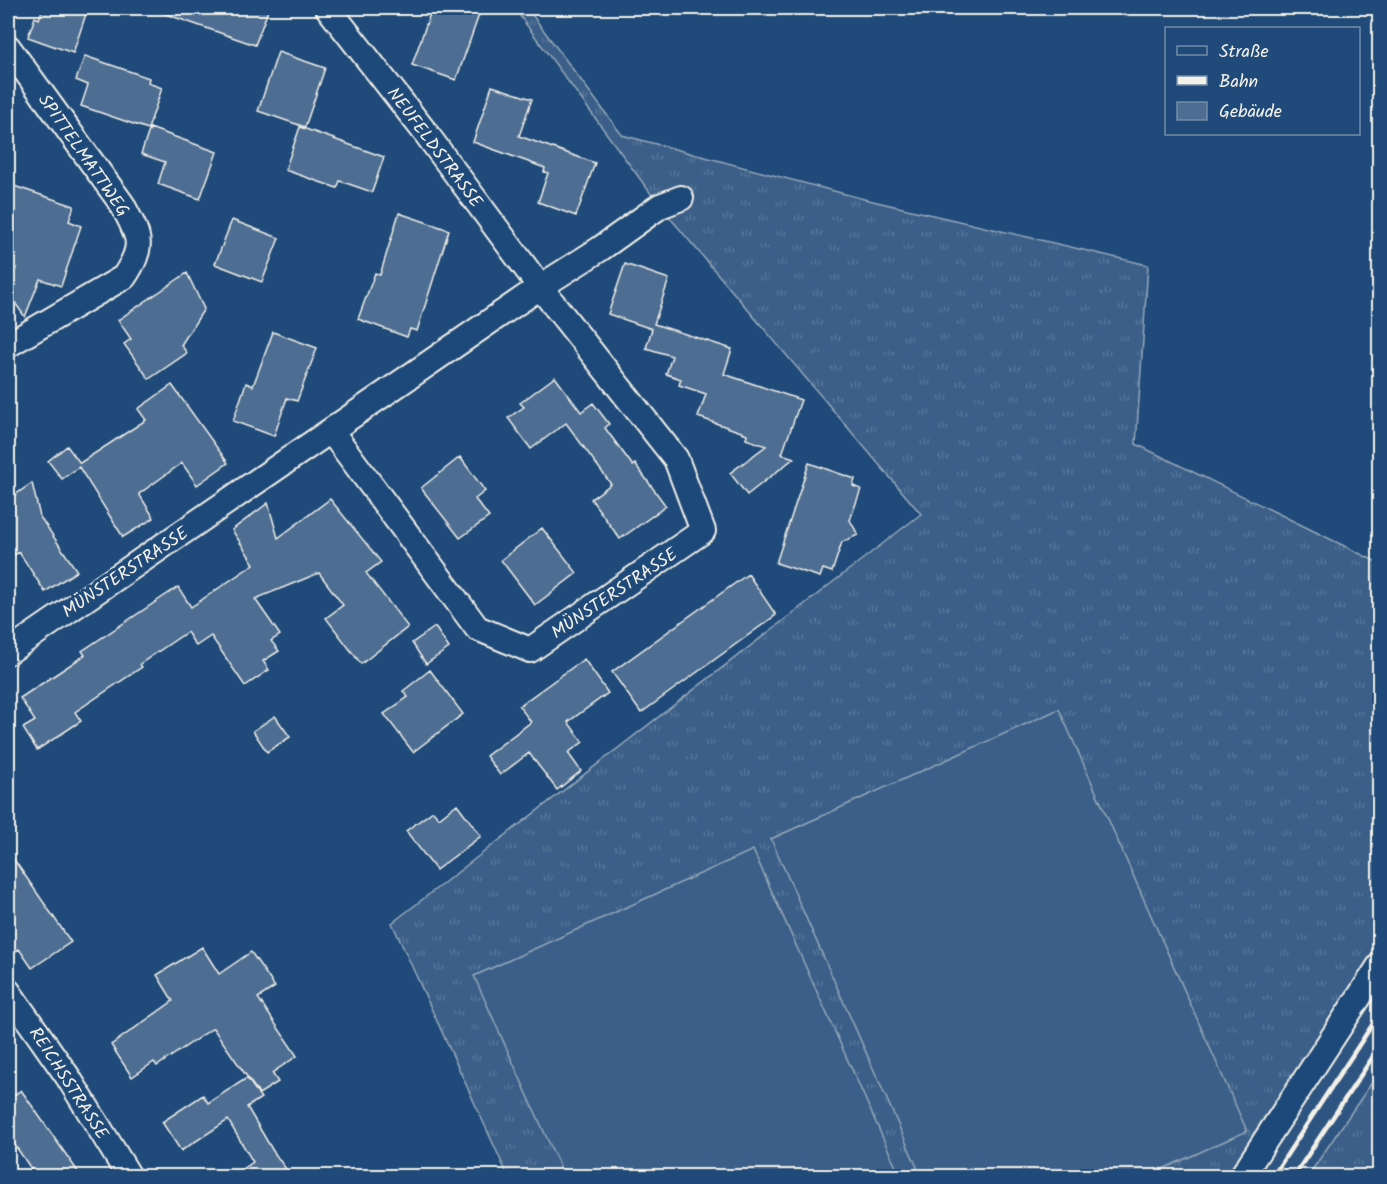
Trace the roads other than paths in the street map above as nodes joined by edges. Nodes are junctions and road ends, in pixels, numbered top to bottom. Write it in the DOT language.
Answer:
graph roads {
  1 [pos="328,8"];
  2 [pos="8,47"];
  3 [pos="681,198"];
  4 [pos="540,287"];
  5 [pos="8,345"];
  6 [pos="331,431"];
  7 [pos="8,652"];
  8 [pos="1380,965"];
  9 [pos="8,991"];
  10 [pos="129,1176"];
  11 [pos="1242,1176"];
  1 -- 4 [label="street, NEUFELDSTRASSE"];
  2 -- 5 [label="street, SPITTELMATTWEG"];
  3 -- 4 [label="street, MÜNSTERSTRASSE"];
  4 -- 6 [label="street, MÜNSTERSTRASSE"];
  4 -- 6 [label="street, MÜNSTERSTRASSE"];
  6 -- 7 [label="street, MÜNSTERSTRASSE"];
  8 -- 11 [label="street"];
  9 -- 10 [label="street, REICHSSTRASSE"];
}
